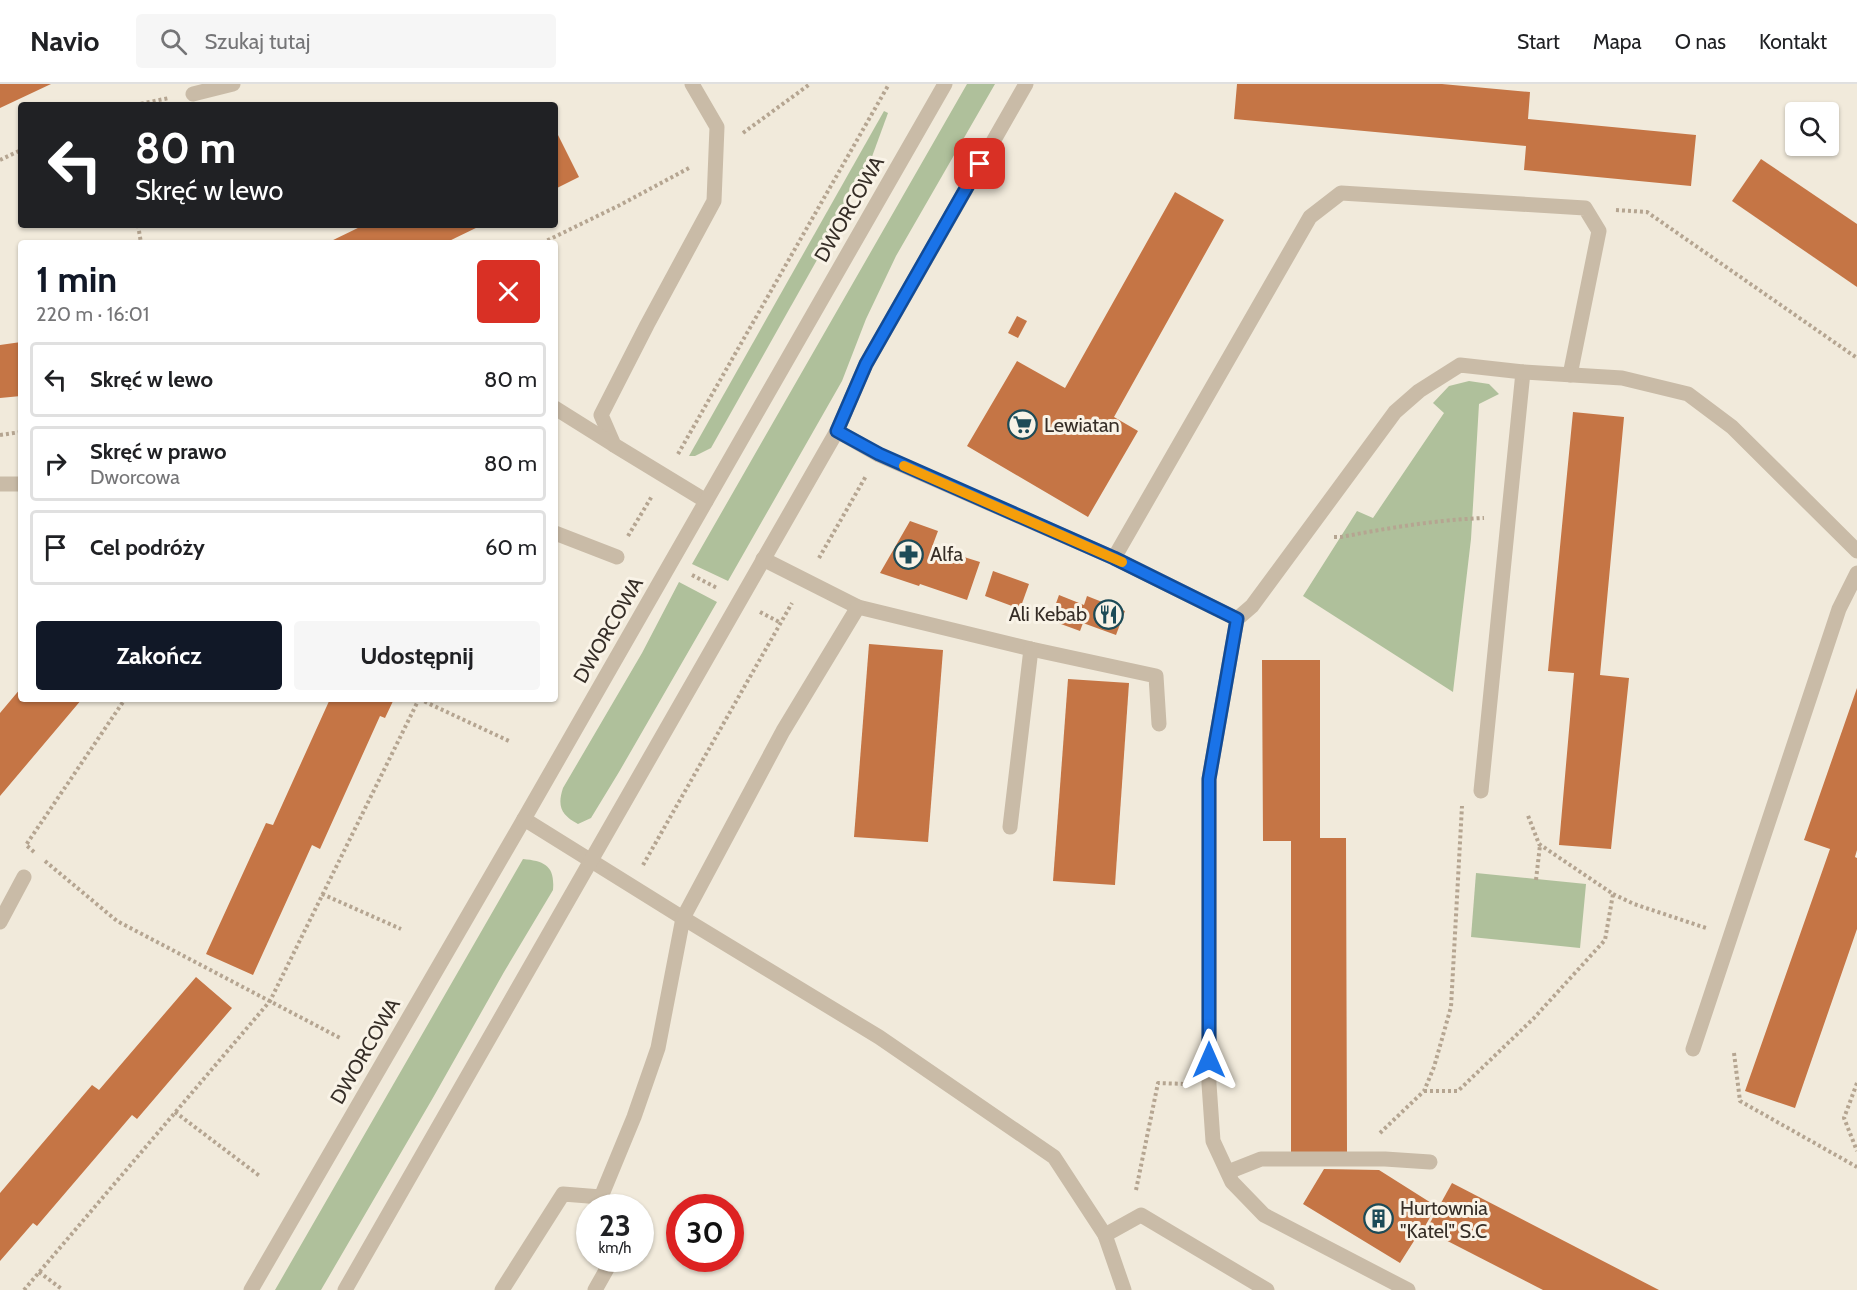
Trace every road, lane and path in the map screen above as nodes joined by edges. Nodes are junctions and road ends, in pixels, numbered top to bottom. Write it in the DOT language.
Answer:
graph roads {
  1 [pos="233,84"];
  2 [pos="692,84"];
  3 [pos="810,84"];
  4 [pos="889,84"];
  5 [pos="945,84"];
  6 [pos="1026,84"];
  7 [pos="193,94"];
  8 [pos="152,102"];
  9 [pos="18,151"];
  10 [pos="716,153"];
  11 [pos="0,160"];
  12 [pos="1586,208"];
  13 [pos="548,240"];
  14 [pos="1857,358"];
  15 [pos="1523,372"];
  16 [pos="1570,375"];
  17 [pos="558,410"];
  18 [pos="837,431"];
  19 [pos="18,432"];
  20 [pos="0,435"];
  21 [pos="614,445"];
  22 [pos="879,454"];
  23 [pos="665,477"];
  24 [pos="0,484"];
  25 [pos="18,484"];
  26 [pos="706,501"];
  27 [pos="1480,518"];
  28 [pos="558,534"];
  29 [pos="1304,535"];
  30 [pos="1857,551"];
  31 [pos="617,557"];
  32 [pos="1114,558"];
  33 [pos="764,559"];
  34 [pos="670,564"];
  35 [pos="1857,573"];
  36 [pos="806,581"];
  37 [pos="740,600"];
  38 [pos="858,607"];
  39 [pos="1237,619"];
  40 [pos="781,623"];
  41 [pos="1031,649"];
  42 [pos="123,702"];
  43 [pos="418,702"];
  44 [pos="426,702"];
  45 [pos="1159,724"];
  46 [pos="510,741"];
  47 [pos="1481,791"];
  48 [pos="1462,806"];
  49 [pos="1527,813"];
  50 [pos="524,819"];
  51 [pos="1010,826"];
  52 [pos="1540,845"];
  53 [pos="35,853"];
  54 [pos="44,860"];
  55 [pos="590,860"];
  56 [pos="24,877"];
  57 [pos="1536,880"];
  58 [pos="631,886"];
  59 [pos="322,894"];
  60 [pos="1613,894"];
  61 [pos="683,918"];
  62 [pos="0,922"];
  63 [pos="1708,928"];
  64 [pos="401,929"];
  65 [pos="270,1000"];
  66 [pos="342,1039"];
  67 [pos="1693,1049"];
  68 [pos="1734,1053"];
  69 [pos="1158,1083"];
  70 [pos="1857,1083"];
  71 [pos="1424,1091"];
  72 [pos="176,1112"];
  73 [pos="1378,1135"];
  74 [pos="1857,1151"];
  75 [pos="1430,1162"];
  76 [pos="1857,1167"];
  77 [pos="1228,1172"];
  78 [pos="261,1177"];
  79 [pos="608,1194"];
  80 [pos="576,1196"];
  81 [pos="1129,1222"];
  82 [pos="1104,1235"];
  83 [pos="39,1272"];
  84 [pos="605,1272"];
  85 [pos="24,1290"];
  86 [pos="63,1290"];
  87 [pos="251,1290"];
  88 [pos="345,1290"];
  89 [pos="502,1290"];
  90 [pos="595,1290"];
  91 [pos="1124,1290"];
  92 [pos="1267,1290"];
  93 [pos="1408,1290"];
  1 -- 7 [label="street"];
  2 -- 10 [label="street"];
  3 -- 10 [label="path"];
  4 -- 23 [label="path"];
  5 -- 26 [label="street, DWORCOWA"];
  6 -- 18 [label="street"];
  7 -- 8 [label="path"];
  9 -- 11 [label="path"];
  10 -- 13 [label="path"];
  10 -- 21 [label="street"];
  12 -- 14 [label="path"];
  12 -- 16 [label="street"];
  12 -- 32 [label="street"];
  15 -- 16 [label="street"];
  15 -- 29 [label="street"];
  15 -- 47 [label="street"];
  16 -- 30 [label="street"];
  17 -- 21 [label="street"];
  18 -- 22 [label="street"];
  18 -- 33 [label="street"];
  19 -- 20 [label="path"];
  21 -- 23 [label="street"];
  22 -- 32 [label="street"];
  22 -- 36 [label="path"];
  23 -- 26 [label="street"];
  23 -- 31 [label="path"];
  24 -- 25 [label="street"];
  26 -- 34 [label="street, DWORCOWA"];
  27 -- 29 [label="path"];
  28 -- 31 [label="street"];
  29 -- 39 [label="street"];
  32 -- 39 [label="street"];
  33 -- 36 [label="street"];
  33 -- 37 [label="street"];
  34 -- 37 [label="path"];
  34 -- 50 [label="street, DWORCOWA"];
  35 -- 67 [label="street"];
  36 -- 38 [label="street"];
  36 -- 40 [label="path"];
  37 -- 40 [label="path"];
  37 -- 55 [label="street"];
  38 -- 41 [label="street"];
  38 -- 61 [label="street"];
  39 -- 77 [label="street"];
  40 -- 58 [label="path"];
  41 -- 45 [label="street"];
  41 -- 51 [label="street"];
  42 -- 53 [label="path"];
  43 -- 59 [label="path"];
  44 -- 46 [label="path"];
  48 -- 71 [label="path"];
  49 -- 52 [label="path"];
  50 -- 55 [label="street"];
  50 -- 87 [label="street, DWORCOWA"];
  52 -- 57 [label="path"];
  52 -- 60 [label="path"];
  54 -- 65 [label="path"];
  55 -- 58 [label="street"];
  55 -- 88 [label="street"];
  56 -- 62 [label="street"];
  58 -- 61 [label="street"];
  59 -- 64 [label="path"];
  59 -- 65 [label="path"];
  60 -- 63 [label="path"];
  60 -- 71 [label="path"];
  61 -- 79 [label="street"];
  61 -- 82 [label="street"];
  65 -- 66 [label="path"];
  65 -- 72 [label="path"];
  68 -- 76 [label="path"];
  69 -- 81 [label="path"];
  70 -- 74 [label="path"];
  71 -- 73 [label="path"];
  72 -- 78 [label="path"];
  72 -- 83 [label="path"];
  75 -- 77 [label="street"];
  77 -- 93 [label="street"];
  80 -- 89 [label="street"];
  81 -- 82 [label="street"];
  81 -- 92 [label="street"];
  82 -- 91 [label="street"];
  83 -- 85 [label="path"];
  83 -- 86 [label="path"];
  84 -- 90 [label="street"];
}
